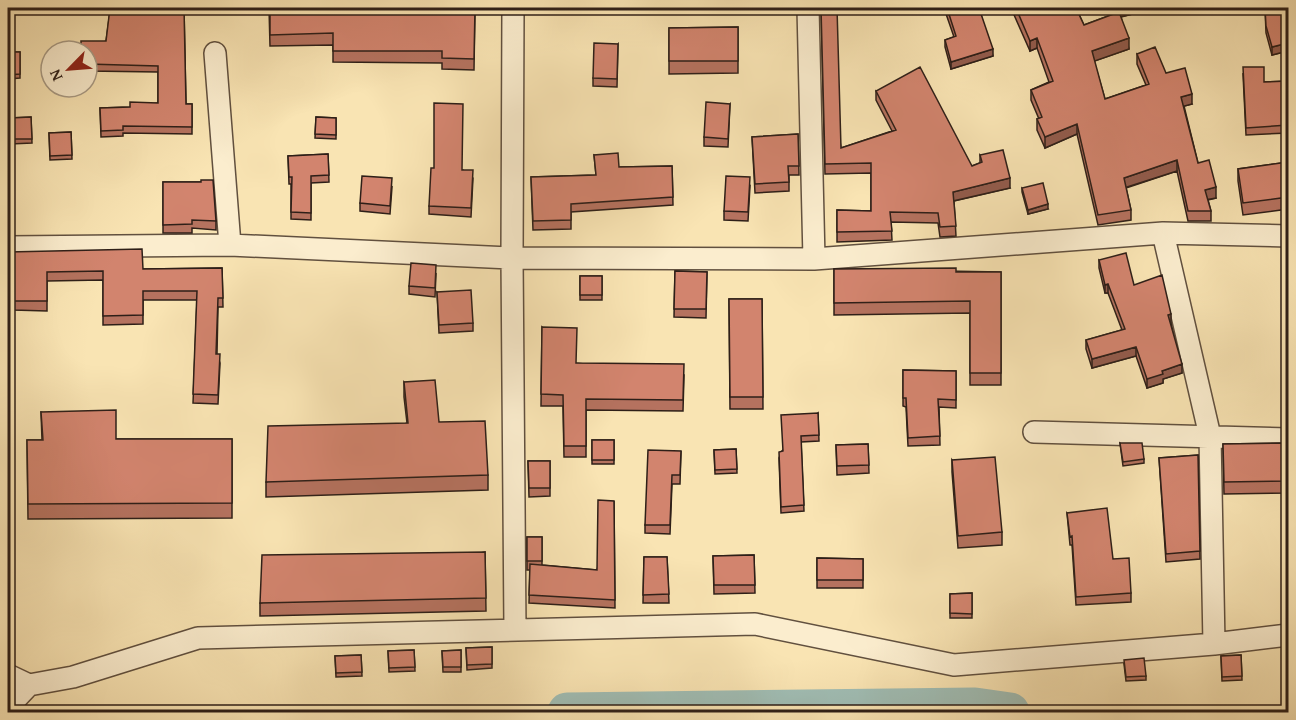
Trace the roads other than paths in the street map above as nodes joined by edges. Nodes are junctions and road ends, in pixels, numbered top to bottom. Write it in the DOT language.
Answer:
graph roads {
  1 [pos="513,8"];
  2 [pos="808,8"];
  3 [pos="215,53"];
  4 [pos="1163,233"];
  5 [pos="1288,236"];
  6 [pos="230,245"];
  7 [pos="8,247"];
  8 [pos="512,258"];
  9 [pos="814,259"];
  10 [pos="1034,432"];
  11 [pos="1210,436"];
  12 [pos="1288,439"];
  13 [pos="515,630"];
  14 [pos="1288,635"];
  15 [pos="1214,644"];
  16 [pos="8,675"];
  17 [pos="8,682"];
  18 [pos="29,685"];
  19 [pos="8,707"];
  1 -- 8 [label="street"];
  2 -- 9 [label="street"];
  3 -- 6 [label="street"];
  4 -- 5 [label="street"];
  4 -- 9 [label="street"];
  4 -- 11 [label="street"];
  6 -- 7 [label="street"];
  6 -- 8 [label="street"];
  8 -- 9 [label="street"];
  8 -- 13 [label="street"];
  10 -- 11 [label="street"];
  11 -- 12 [label="street"];
  11 -- 15 [label="street"];
  13 -- 15 [label="street"];
  13 -- 18 [label="street"];
  14 -- 15 [label="street"];
  16 -- 18 [label="street"];
  17 -- 18 [label="street"];
  18 -- 19 [label="street"];
}
